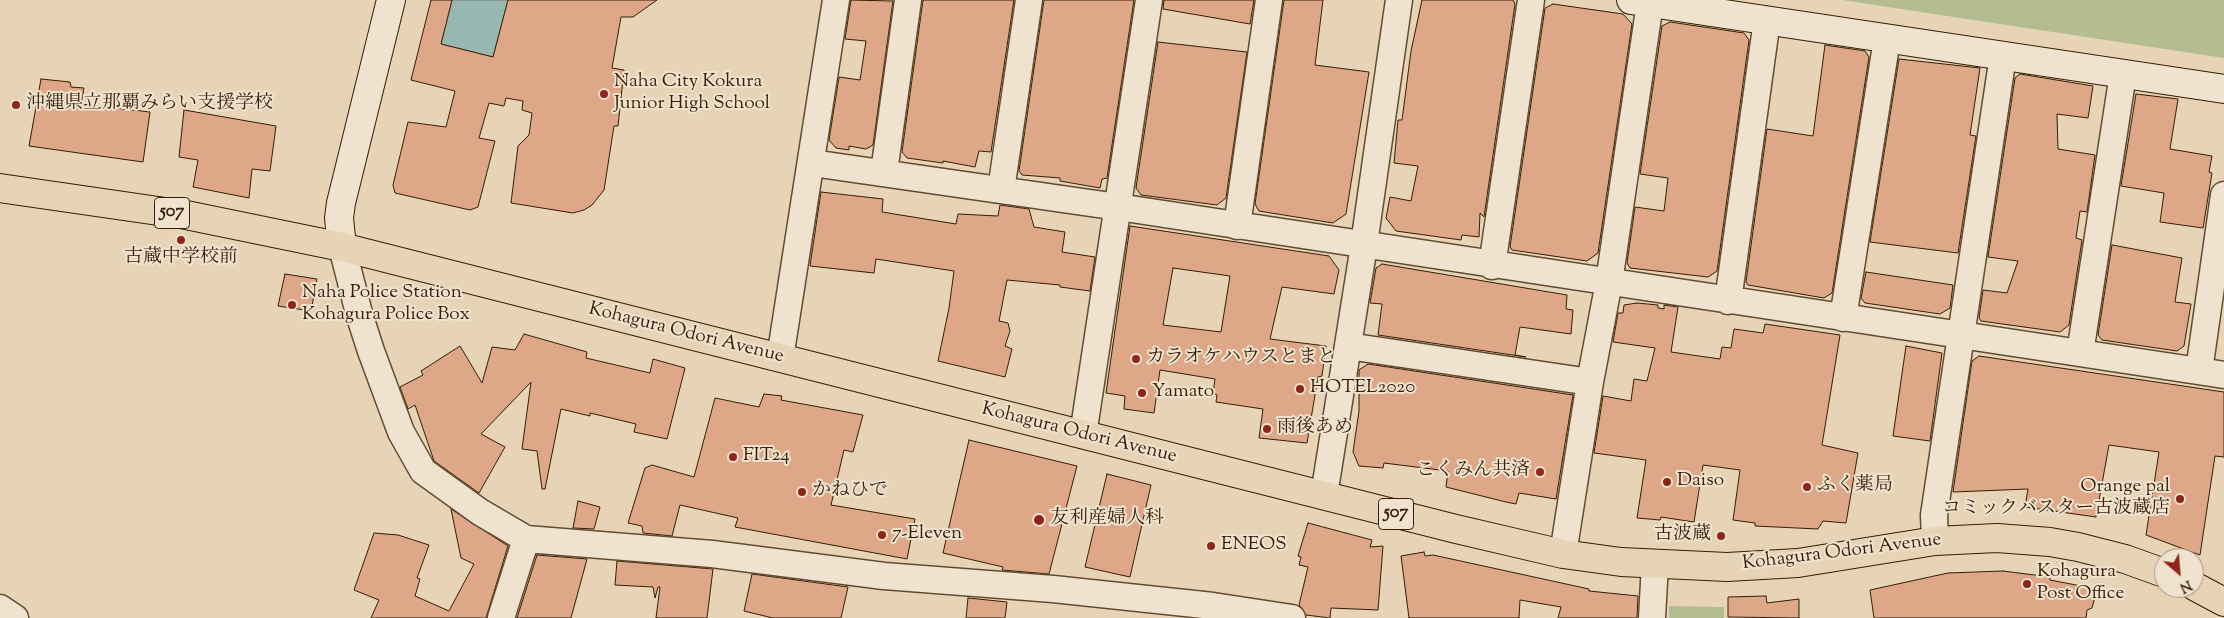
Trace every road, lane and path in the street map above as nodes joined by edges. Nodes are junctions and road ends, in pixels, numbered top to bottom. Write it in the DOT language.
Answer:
graph roads {
  1 [pos="391,0"];
  2 [pos="836,0"];
  3 [pos="908,0"];
  4 [pos="1029,0"];
  5 [pos="1149,0"];
  6 [pos="1269,0"];
  7 [pos="1399,0"];
  8 [pos="1531,0"];
  9 [pos="1640,1"];
  10 [pos="1767,20"];
  11 [pos="1887,39"];
  12 [pos="2003,56"];
  13 [pos="2123,74"];
  14 [pos="2224,89"];
  15 [pos="812,163"];
  16 [pos="884,172"];
  17 [pos="0,188"];
  18 [pos="1001,190"];
  19 [pos="2224,196"];
  20 [pos="1118,207"];
  21 [pos="1237,226"];
  22 [pos="1364,246"];
  23 [pos="342,247"];
  24 [pos="1492,266"];
  25 [pos="1609,282"];
  26 [pos="1728,301"];
  27 [pos="1844,318"];
  28 [pos="1962,337"];
  29 [pos="1348,346"];
  30 [pos="2080,353"];
  31 [pos="780,358"];
  32 [pos="2199,372"];
  33 [pos="2224,376"];
  34 [pos="1590,382"];
  35 [pos="1083,435"];
  36 [pos="1324,496"];
  37 [pos="526,538"];
  38 [pos="1935,540"];
  39 [pos="1564,554"];
  40 [pos="1655,564"];
  41 [pos="2154,570"];
  42 [pos="2204,591"];
  43 [pos="2224,602"];
  44 [pos="0,608"];
  45 [pos="1213,612"];
  46 [pos="15,618"];
  47 [pos="501,618"];
  48 [pos="1292,618"];
  49 [pos="1652,618"];
  1 -- 23 [label="street"];
  2 -- 15 [label="street"];
  3 -- 16 [label="street"];
  4 -- 18 [label="street"];
  5 -- 20 [label="street"];
  6 -- 21 [label="street"];
  7 -- 22 [label="street"];
  8 -- 24 [label="street"];
  9 -- 10 [label="street"];
  9 -- 25 [label="street"];
  10 -- 11 [label="street"];
  10 -- 26 [label="street"];
  11 -- 12 [label="street"];
  11 -- 27 [label="street"];
  12 -- 13 [label="street"];
  12 -- 28 [label="street"];
  13 -- 14 [label="street"];
  13 -- 30 [label="street"];
  15 -- 16 [label="street"];
  15 -- 31 [label="street"];
  16 -- 18 [label="street"];
  17 -- 23 [label="highway, Kohagura Odori Avenue / 507"];
  18 -- 20 [label="street"];
  19 -- 32 [label="street"];
  20 -- 21 [label="street"];
  20 -- 35 [label="street"];
  21 -- 22 [label="street"];
  22 -- 24 [label="street"];
  22 -- 29 [label="street"];
  23 -- 31 [label="highway, Kohagura Odori Avenue / 507"];
  23 -- 37 [label="street"];
  24 -- 25 [label="street"];
  25 -- 26 [label="street"];
  25 -- 34 [label="street"];
  26 -- 27 [label="street"];
  27 -- 28 [label="street"];
  28 -- 30 [label="street"];
  28 -- 38 [label="street"];
  29 -- 34 [label="street"];
  29 -- 36 [label="street"];
  30 -- 32 [label="street"];
  31 -- 35 [label="highway, Kohagura Odori Avenue / 507"];
  32 -- 33 [label="street"];
  34 -- 39 [label="street"];
  35 -- 36 [label="highway, Kohagura Odori Avenue / 507"];
  36 -- 39 [label="highway, Kohagura Odori Avenue / 507"];
  37 -- 45 [label="street"];
  37 -- 47 [label="street"];
  38 -- 40 [label="highway, Kohagura Odori Avenue / 507"];
  38 -- 41 [label="highway, Kohagura Odori Avenue / 507"];
  39 -- 40 [label="highway, Kohagura Odori Avenue / 507"];
  40 -- 49 [label="street"];
  42 -- 43 [label="highway"];
  44 -- 46 [label="street"];
  45 -- 48 [label="street"];
}
